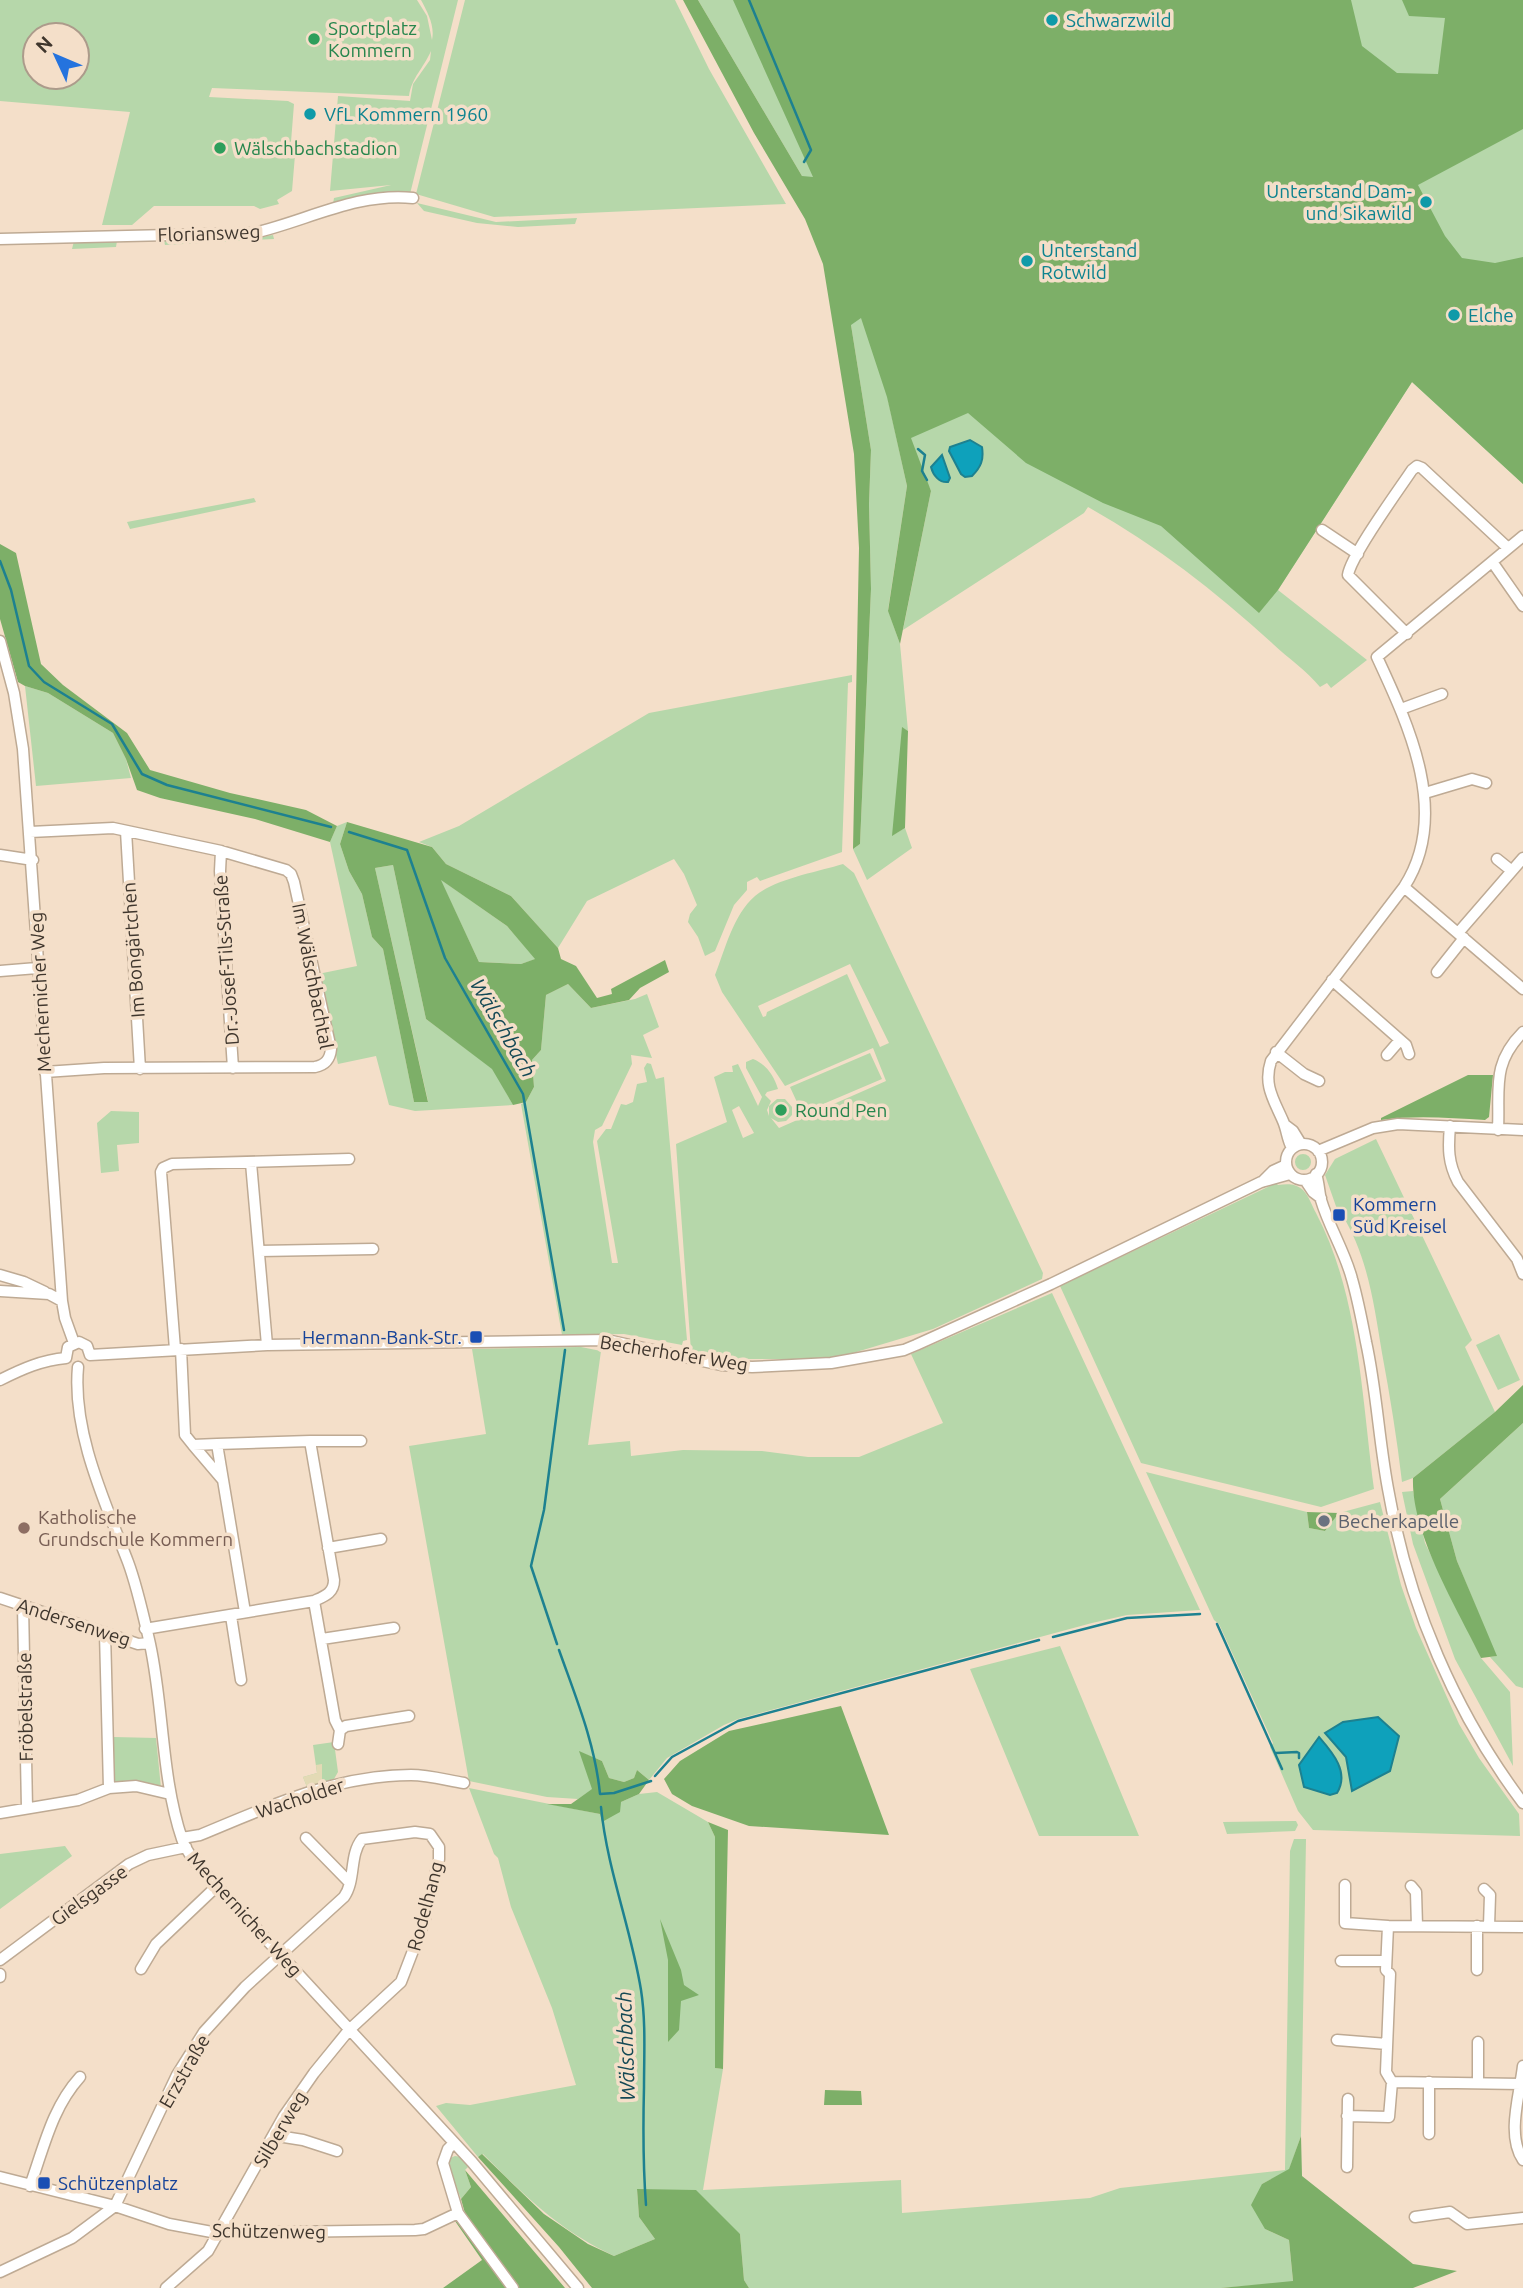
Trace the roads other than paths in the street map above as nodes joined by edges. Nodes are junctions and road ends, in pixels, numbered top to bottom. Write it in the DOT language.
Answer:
graph roads {
  1 [pos="413,198"];
  2 [pos="0,239"];
  3 [pos="1322,530"];
  4 [pos="1523,536"];
  5 [pos="1508,548"];
  6 [pos="1358,554"];
  7 [pos="1493,563"];
  8 [pos="1523,606"];
  9 [pos="1407,634"];
  10 [pos="0,641"];
  11 [pos="1442,694"];
  12 [pos="1401,709"];
  13 [pos="1486,783"];
  14 [pos="1425,793"];
  15 [pos="126,831"];
  16 [pos="30,832"];
  17 [pos="221,851"];
  18 [pos="0,855"];
  19 [pos="1523,858"];
  20 [pos="1497,859"];
  21 [pos="33,860"];
  22 [pos="1512,871"];
  23 [pos="1404,887"];
  24 [pos="1461,936"];
  25 [pos="37,968"];
  26 [pos="0,971"];
  27 [pos="1437,972"];
  28 [pos="1332,980"];
  29 [pos="1523,989"];
  30 [pos="1523,1032"];
  31 [pos="1400,1040"];
  32 [pos="1276,1052"];
  33 [pos="1409,1054"];
  34 [pos="1387,1055"];
  35 [pos="233,1068"];
  36 [pos="140,1069"];
  37 [pos="45,1072"];
  38 [pos="1319,1081"];
  39 [pos="1450,1126"];
  40 [pos="1498,1130"];
  41 [pos="1523,1130"];
  42 [pos="1297,1146"];
  43 [pos="1320,1156"];
  44 [pos="349,1159"];
  45 [pos="251,1163"];
  46 [pos="1288,1169"];
  47 [pos="1317,1174"];
  48 [pos="1305,1180"];
  49 [pos="1321,1198"];
  50 [pos="373,1249"];
  51 [pos="259,1251"];
  52 [pos="1523,1274"];
  53 [pos="0,1275"];
  54 [pos="0,1291"];
  55 [pos="48,1294"];
  56 [pos="62,1301"];
  57 [pos="74,1343"];
  58 [pos="267,1345"];
  59 [pos="178,1349"];
  60 [pos="90,1355"];
  61 [pos="66,1358"];
  62 [pos="78,1367"];
  63 [pos="0,1380"];
  64 [pos="310,1441"];
  65 [pos="361,1441"];
  66 [pos="217,1444"];
  67 [pos="193,1445"];
  68 [pos="223,1482"];
  69 [pos="381,1539"];
  70 [pos="328,1548"];
  71 [pos="0,1598"];
  72 [pos="314,1601"];
  73 [pos="23,1606"];
  74 [pos="245,1612"];
  75 [pos="231,1616"];
  76 [pos="394,1628"];
  77 [pos="145,1629"];
  78 [pos="105,1633"];
  79 [pos="322,1639"];
  80 [pos="149,1643"];
  81 [pos="241,1680"];
  82 [pos="409,1716"];
  83 [pos="340,1730"];
  84 [pos="338,1744"];
  85 [pos="464,1783"];
  86 [pos="109,1788"];
  87 [pos="170,1794"];
  88 [pos="1523,1803"];
  89 [pos="27,1808"];
  90 [pos="0,1814"];
  91 [pos="306,1838"];
  92 [pos="184,1843"];
  93 [pos="350,1883"];
  94 [pos="1345,1885"];
  95 [pos="217,1886"];
  96 [pos="1411,1886"];
  97 [pos="1484,1889"];
  98 [pos="1388,1926"];
  99 [pos="1417,1926"];
  100 [pos="1477,1926"];
  101 [pos="1489,1926"];
  102 [pos="1523,1927"];
  103 [pos="281,1956"];
  104 [pos="0,1960"];
  105 [pos="1341,1961"];
  106 [pos="1386,1961"];
  107 [pos="141,1969"];
  108 [pos="1477,1970"];
  109 [pos="349,2030"];
  110 [pos="1337,2040"];
  111 [pos="1478,2042"];
  112 [pos="1387,2043"];
  113 [pos="1523,2066"];
  114 [pos="80,2077"];
  115 [pos="1392,2082"];
  116 [pos="1429,2082"];
  117 [pos="1478,2082"];
  118 [pos="1521,2084"];
  119 [pos="1348,2099"];
  120 [pos="1347,2116"];
  121 [pos="276,2132"];
  122 [pos="1429,2134"];
  123 [pos="454,2143"];
  124 [pos="337,2151"];
  125 [pos="1523,2160"];
  126 [pos="1347,2167"];
  127 [pos="0,2177"];
  128 [pos="30,2186"];
  129 [pos="115,2206"];
  130 [pos="458,2213"];
  131 [pos="1415,2217"];
  132 [pos="1523,2218"];
  133 [pos="217,2233"];
  134 [pos="0,2272"];
  135 [pos="166,2288"];
  136 [pos="513,2288"];
  137 [pos="578,2288"];
  1 -- 2 [label="street, Floriansweg"];
  3 -- 6 [label="street"];
  4 -- 5 [label="street"];
  5 -- 6 [label="street"];
  5 -- 7 [label="street"];
  6 -- 9 [label="street"];
  7 -- 8 [label="street"];
  7 -- 9 [label="street"];
  9 -- 12 [label="street"];
  10 -- 16 [label="street, Mechernicher Weg"];
  11 -- 12 [label="street"];
  12 -- 14 [label="street"];
  13 -- 14 [label="street"];
  14 -- 23 [label="street"];
  15 -- 16 [label="street, Im Wälschbachtal"];
  15 -- 17 [label="street, Im Wälschbachtal"];
  15 -- 36 [label="street, Im Bongärtchen"];
  16 -- 21 [label="street, Mechernicher Weg"];
  17 -- 35 [label="street, Dr.-Josef-Tils-Straße"];
  17 -- 35 [label="street, Im Wälschbachtal"];
  18 -- 21 [label="street"];
  19 -- 22 [label="street"];
  20 -- 22 [label="street"];
  21 -- 25 [label="street, Mechernicher Weg"];
  22 -- 24 [label="street"];
  23 -- 24 [label="street"];
  23 -- 28 [label="street"];
  24 -- 27 [label="street"];
  24 -- 29 [label="street"];
  25 -- 26 [label="street"];
  25 -- 37 [label="street, Mechernicher Weg"];
  28 -- 31 [label="street"];
  28 -- 32 [label="street"];
  30 -- 40 [label="street"];
  31 -- 33 [label="street"];
  31 -- 34 [label="street"];
  32 -- 38 [label="street"];
  32 -- 42 [label="street"];
  35 -- 36 [label="street, Im Wälschbachtal"];
  36 -- 37 [label="street, Im Wälschbachtal"];
  37 -- 56 [label="street, Mechernicher Weg"];
  39 -- 40 [label="street"];
  39 -- 43 [label="street"];
  39 -- 52 [label="street"];
  40 -- 41 [label="street"];
  42 -- 43 [label="street"];
  42 -- 46 [label="street"];
  43 -- 47 [label="street"];
  44 -- 45 [label="street"];
  45 -- 51 [label="street"];
  45 -- 59 [label="street"];
  46 -- 48 [label="street"];
  46 -- 58 [label="street, Becherhofer Weg"];
  47 -- 48 [label="street"];
  47 -- 49 [label="street"];
  48 -- 49 [label="street"];
  49 -- 88 [label="street"];
  50 -- 51 [label="street"];
  51 -- 58 [label="street"];
  53 -- 55 [label="street"];
  54 -- 55 [label="street"];
  55 -- 56 [label="street"];
  56 -- 57 [label="street, Mechernicher Weg"];
  57 -- 60 [label="street"];
  57 -- 61 [label="street"];
  58 -- 59 [label="street, Becherhofer Weg"];
  59 -- 60 [label="street, Becherhofer Weg"];
  59 -- 67 [label="street"];
  60 -- 62 [label="street"];
  61 -- 62 [label="street"];
  61 -- 63 [label="street"];
  62 -- 77 [label="street, Mechernicher Weg"];
  64 -- 65 [label="street"];
  64 -- 66 [label="street"];
  64 -- 70 [label="street"];
  66 -- 67 [label="street"];
  66 -- 68 [label="street"];
  67 -- 68 [label="street"];
  68 -- 74 [label="street"];
  69 -- 70 [label="street"];
  70 -- 72 [label="street"];
  71 -- 73 [label="street, Andersenweg"];
  72 -- 74 [label="street"];
  72 -- 79 [label="street"];
  73 -- 78 [label="street, Andersenweg"];
  73 -- 89 [label="street, Fröbelstraße"];
  74 -- 75 [label="street"];
  75 -- 77 [label="street"];
  75 -- 81 [label="street"];
  76 -- 79 [label="street"];
  77 -- 80 [label="street, Mechernicher Weg"];
  78 -- 80 [label="street, Andersenweg"];
  78 -- 86 [label="street"];
  79 -- 83 [label="street"];
  80 -- 87 [label="street, Mechernicher Weg"];
  82 -- 83 [label="street"];
  83 -- 84 [label="street"];
  85 -- 92 [label="street, Wacholder"];
  86 -- 87 [label="street"];
  86 -- 89 [label="street"];
  87 -- 92 [label="street, Mechernicher Weg"];
  89 -- 90 [label="street"];
  91 -- 93 [label="street"];
  92 -- 95 [label="street, Mechernicher Weg"];
  92 -- 104 [label="street, Gielsgasse"];
  93 -- 103 [label="street, Rodelhang"];
  93 -- 109 [label="street, Rodelhang"];
  94 -- 98 [label="street"];
  95 -- 103 [label="street, Mechernicher Weg"];
  95 -- 107 [label="street"];
  96 -- 99 [label="street"];
  97 -- 101 [label="street"];
  98 -- 99 [label="street"];
  98 -- 106 [label="street"];
  99 -- 100 [label="street"];
  100 -- 101 [label="street"];
  100 -- 108 [label="street"];
  101 -- 102 [label="street"];
  103 -- 109 [label="street, Mechernicher Weg"];
  103 -- 129 [label="street, Erzstraße"];
  105 -- 106 [label="street"];
  106 -- 112 [label="street"];
  109 -- 121 [label="street, Silberweg"];
  109 -- 123 [label="street, Mechernicher Weg"];
  110 -- 112 [label="street"];
  111 -- 117 [label="street"];
  112 -- 115 [label="street"];
  113 -- 118 [label="street"];
  114 -- 128 [label="street"];
  115 -- 116 [label="street"];
  115 -- 120 [label="street"];
  116 -- 117 [label="street"];
  116 -- 122 [label="street"];
  117 -- 118 [label="street"];
  118 -- 125 [label="street"];
  119 -- 120 [label="street"];
  120 -- 126 [label="street"];
  121 -- 124 [label="street"];
  121 -- 133 [label="street, Silberweg"];
  123 -- 130 [label="street"];
  123 -- 137 [label="street, Mechernicher Weg"];
  127 -- 128 [label="street, Schützenweg"];
  128 -- 129 [label="street, Schützenweg"];
  129 -- 133 [label="street, Schützenweg"];
  129 -- 134 [label="street"];
  130 -- 133 [label="street, Schützenweg"];
  130 -- 136 [label="street"];
  131 -- 132 [label="street"];
  133 -- 135 [label="street, Silberweg"];
}
